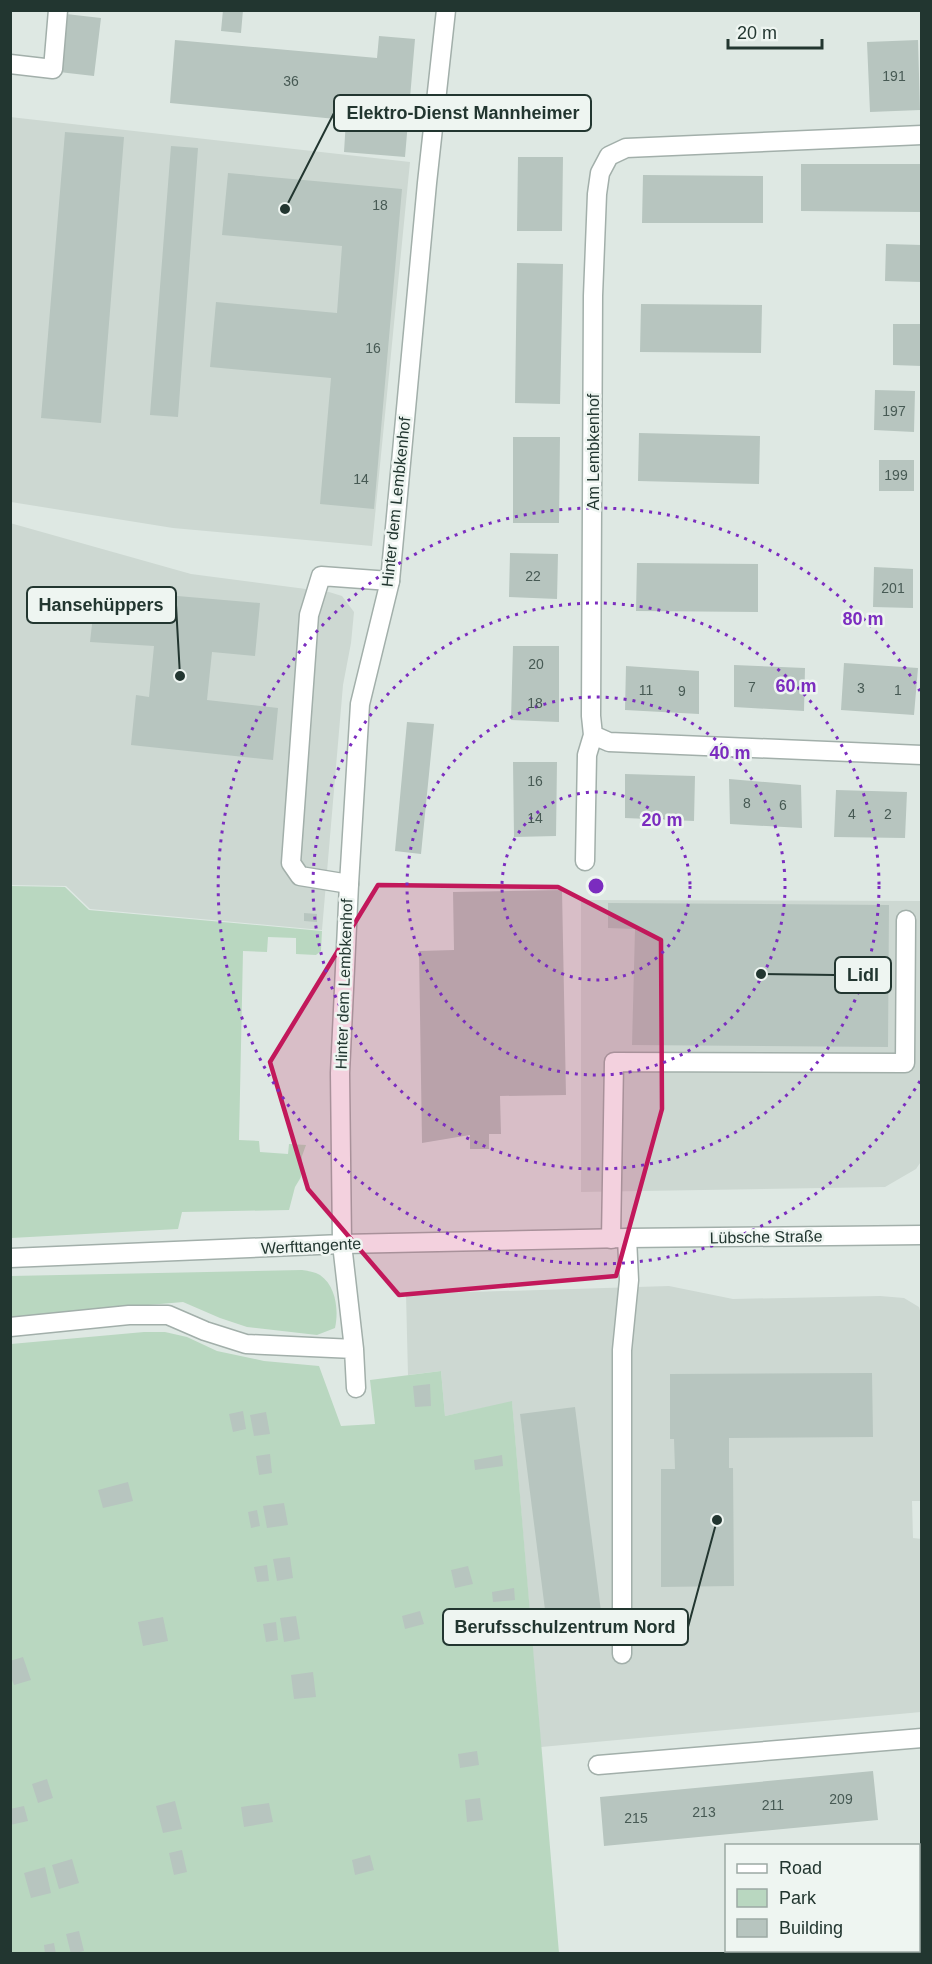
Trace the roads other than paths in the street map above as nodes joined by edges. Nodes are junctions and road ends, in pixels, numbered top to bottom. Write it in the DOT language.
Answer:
graph roads {
  1 [pos="58,10"];
  2 [pos="446,10"];
  3 [pos="10,64"];
  4 [pos="921,135"];
  5 [pos="390,581"];
  6 [pos="594,735"];
  7 [pos="921,755"];
  8 [pos="585,861"];
  9 [pos="348,884"];
  10 [pos="906,920"];
  11 [pos="921,1235"];
  12 [pos="619,1238"];
  13 [pos="342,1244"];
  14 [pos="10,1258"];
  15 [pos="10,1327"];
  16 [pos="354,1349"];
  17 [pos="356,1388"];
  18 [pos="622,1654"];
  19 [pos="921,1738"];
  20 [pos="598,1765"];
  1 -- 3 [label="street"];
  2 -- 5 [label="street, Hinter dem Lembkenhof"];
  4 -- 6 [label="street, Am Lembkenhof"];
  5 -- 9 [label="street, Hinter dem Lembkenhof"];
  5 -- 9 [label="street"];
  6 -- 7 [label="street"];
  6 -- 8 [label="street, Am Lembkenhof"];
  9 -- 13 [label="street, Hinter dem Lembkenhof"];
  10 -- 12 [label="street"];
  11 -- 12 [label="street, Lübsche Straße"];
  12 -- 13 [label="street, Werfttangente"];
  12 -- 18 [label="street"];
  13 -- 14 [label="street, Werfttangente"];
  13 -- 16 [label="street, Hinter dem Lembkenhof"];
  15 -- 16 [label="street"];
  16 -- 17 [label="street, Hinter dem Lembkenhof"];
  19 -- 20 [label="street"];
}
